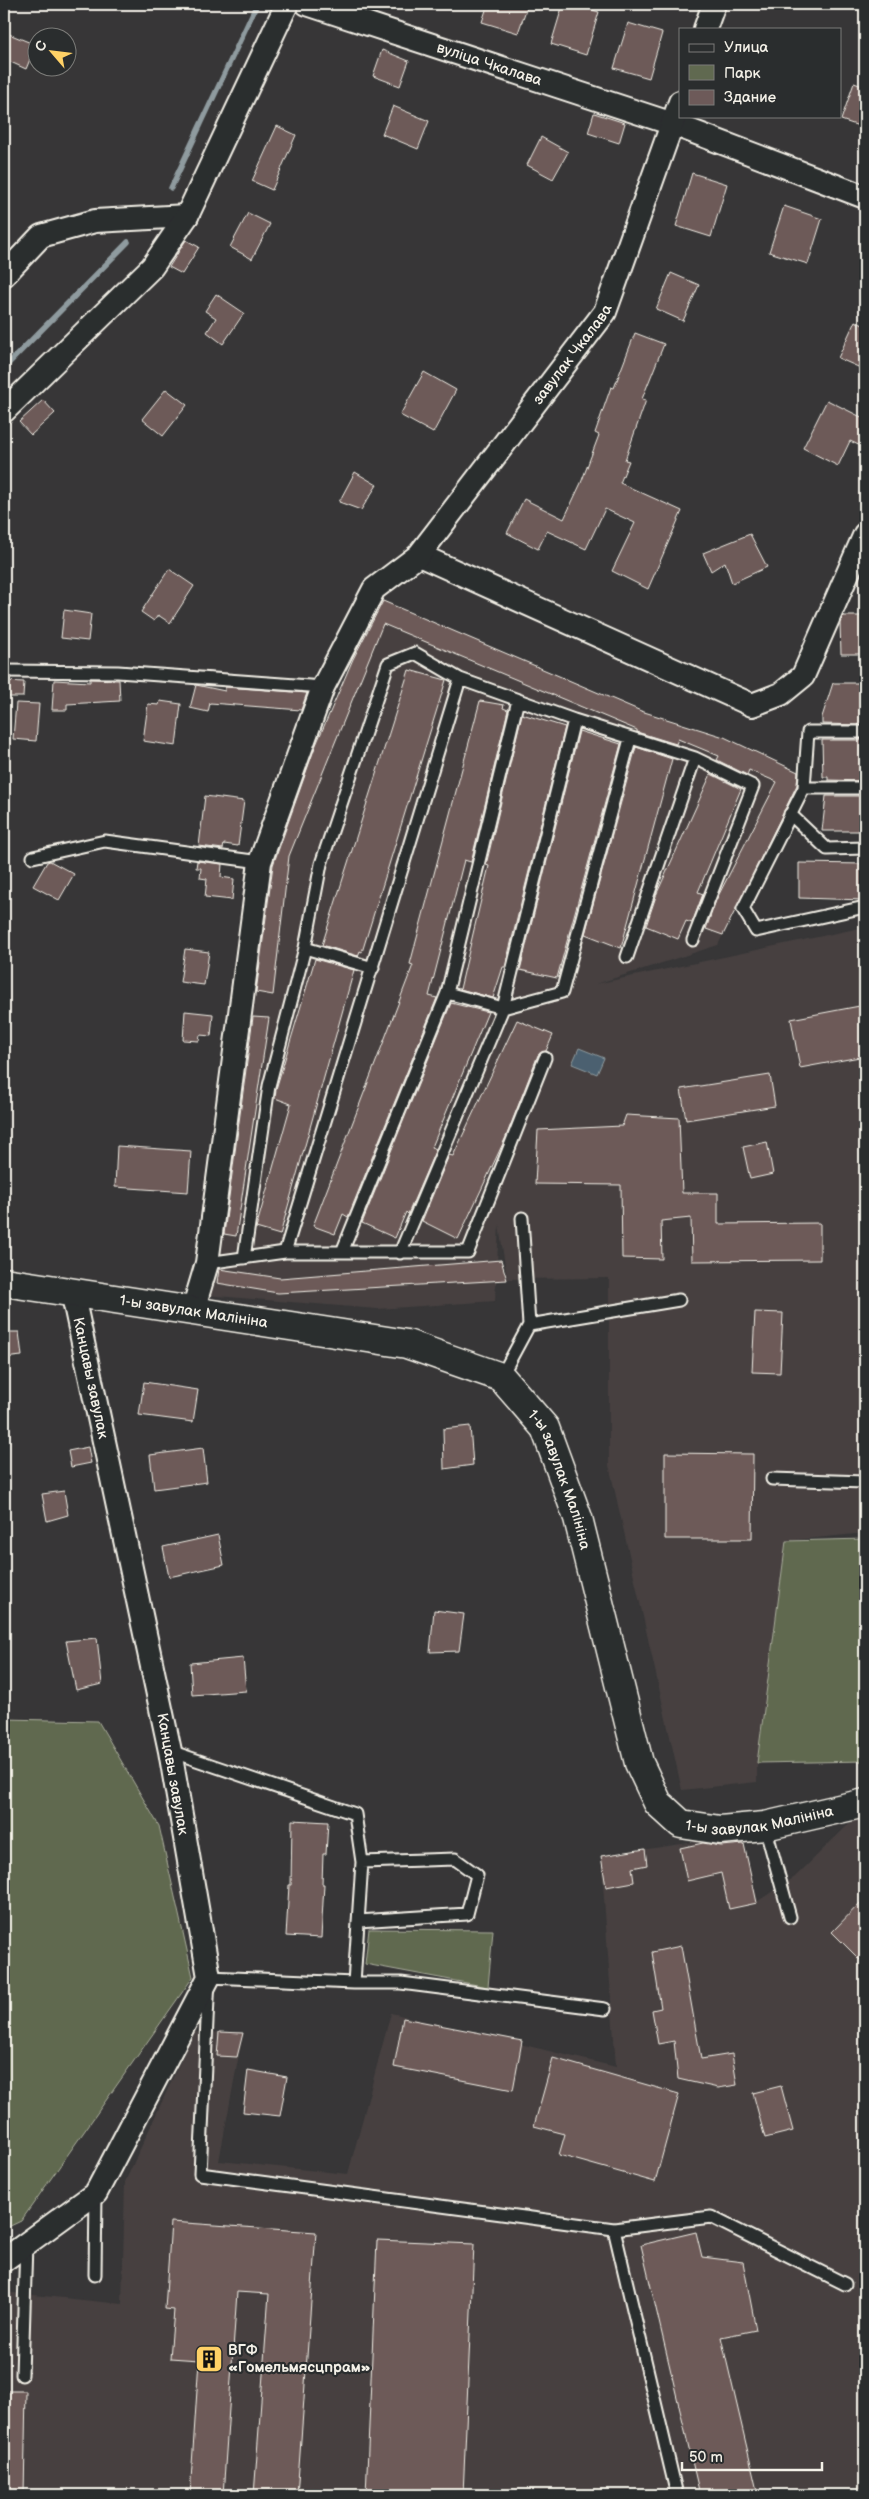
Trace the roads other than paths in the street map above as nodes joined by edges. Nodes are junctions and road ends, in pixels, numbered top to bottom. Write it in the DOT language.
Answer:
graph roads {
  1 [pos="287,4"];
  2 [pos="307,4"];
  3 [pos="714,4"];
  4 [pos="705,28"];
  5 [pos="679,105"];
  6 [pos="672,124"];
  7 [pos="865,197"];
  8 [pos="187,216"];
  9 [pos="4,274"];
  10 [pos="4,411"];
  11 [pos="865,534"];
  12 [pos="418,555"];
  13 [pos="4,671"];
  14 [pos="460,679"];
  15 [pos="323,687"];
  16 [pos="518,700"];
  17 [pos="574,720"];
  18 [pos="865,732"];
  19 [pos="630,739"];
  20 [pos="695,758"];
  21 [pos="804,788"];
  22 [pos="865,788"];
  23 [pos="790,814"];
  24 [pos="865,848"];
  25 [pos="33,857"];
  26 [pos="260,862"];
  27 [pos="865,908"];
  28 [pos="693,940"];
  29 [pos="305,948"];
  30 [pos="627,957"];
  31 [pos="373,968"];
  32 [pos="447,994"];
  33 [pos="503,1008"];
  34 [pos="545,1058"];
  35 [pos="522,1218"];
  36 [pos="285,1252"];
  37 [pos="342,1252"];
  38 [pos="400,1253"];
  39 [pos="244,1258"];
  40 [pos="207,1264"];
  41 [pos="4,1282"];
  42 [pos="72,1291"];
  43 [pos="679,1300"];
  44 [pos="193,1310"];
  45 [pos="529,1325"];
  46 [pos="501,1377"];
  47 [pos="772,1479"];
  48 [pos="865,1482"];
  49 [pos="170,1751"];
  50 [pos="865,1803"];
  51 [pos="765,1826"];
  52 [pos="362,1862"];
  53 [pos="790,1917"];
  54 [pos="358,1921"];
  55 [pos="209,1977"];
  56 [pos="354,1982"];
  57 [pos="606,2009"];
  58 [pos="96,2193"];
  59 [pos="614,2229"];
  60 [pos="26,2243"];
  61 [pos="4,2260"];
  62 [pos="95,2275"];
  63 [pos="845,2284"];
  64 [pos="22,2375"];
  65 [pos="676,2495"];
  1 -- 8 [label="street"];
  2 -- 6 [label="street, вуліца Чкалава"];
  3 -- 4 [label="street"];
  5 -- 6 [label="street, завулак Чкалава"];
  6 -- 7 [label="street"];
  6 -- 12 [label="street, завулак Чкалава"];
  8 -- 9 [label="street"];
  8 -- 10 [label="street"];
  11 -- 12 [label="street"];
  12 -- 15 [label="street, завулак Чкалава"];
  13 -- 15 [label="lane"];
  14 -- 16 [label="lane"];
  14 -- 29 [label="lane"];
  14 -- 31 [label="lane"];
  15 -- 26 [label="street, завулак Чкалава"];
  16 -- 17 [label="lane"];
  16 -- 32 [label="lane"];
  17 -- 19 [label="lane"];
  17 -- 33 [label="lane"];
  18 -- 21 [label="lane"];
  19 -- 20 [label="lane"];
  19 -- 33 [label="lane"];
  20 -- 28 [label="lane"];
  20 -- 30 [label="lane"];
  21 -- 22 [label="lane"];
  21 -- 23 [label="lane"];
  23 -- 24 [label="lane"];
  23 -- 27 [label="lane"];
  25 -- 26 [label="lane"];
  26 -- 40 [label="street, завулак Чкалава"];
  29 -- 31 [label="lane"];
  29 -- 39 [label="lane"];
  31 -- 36 [label="lane"];
  32 -- 33 [label="lane"];
  32 -- 37 [label="lane"];
  33 -- 38 [label="lane"];
  34 -- 38 [label="lane"];
  35 -- 45 [label="lane"];
  36 -- 37 [label="lane"];
  36 -- 39 [label="lane"];
  37 -- 38 [label="lane"];
  39 -- 40 [label="lane"];
  40 -- 44 [label="street, завулак Чкалава"];
  41 -- 42 [label="street"];
  42 -- 44 [label="street, 1-ы завулак Малініна"];
  42 -- 49 [label="street, Канцавы завулак"];
  43 -- 45 [label="lane"];
  44 -- 46 [label="street, 1-ы завулак Малініна"];
  45 -- 46 [label="lane"];
  46 -- 51 [label="street, 1-ы завулак Малініна"];
  47 -- 48 [label="lane"];
  49 -- 52 [label="lane"];
  49 -- 55 [label="street, Канцавы завулак"];
  50 -- 51 [label="street, 1-ы завулак Малініна"];
  51 -- 53 [label="lane"];
  52 -- 54 [label="lane"];
  52 -- 54 [label="lane"];
  54 -- 56 [label="lane"];
  55 -- 56 [label="lane"];
  55 -- 58 [label="street"];
  55 -- 59 [label="lane"];
  56 -- 57 [label="lane"];
  58 -- 60 [label="street"];
  58 -- 62 [label="lane"];
  59 -- 63 [label="lane"];
  59 -- 65 [label="lane"];
  60 -- 61 [label="street"];
  60 -- 64 [label="lane"];
}
